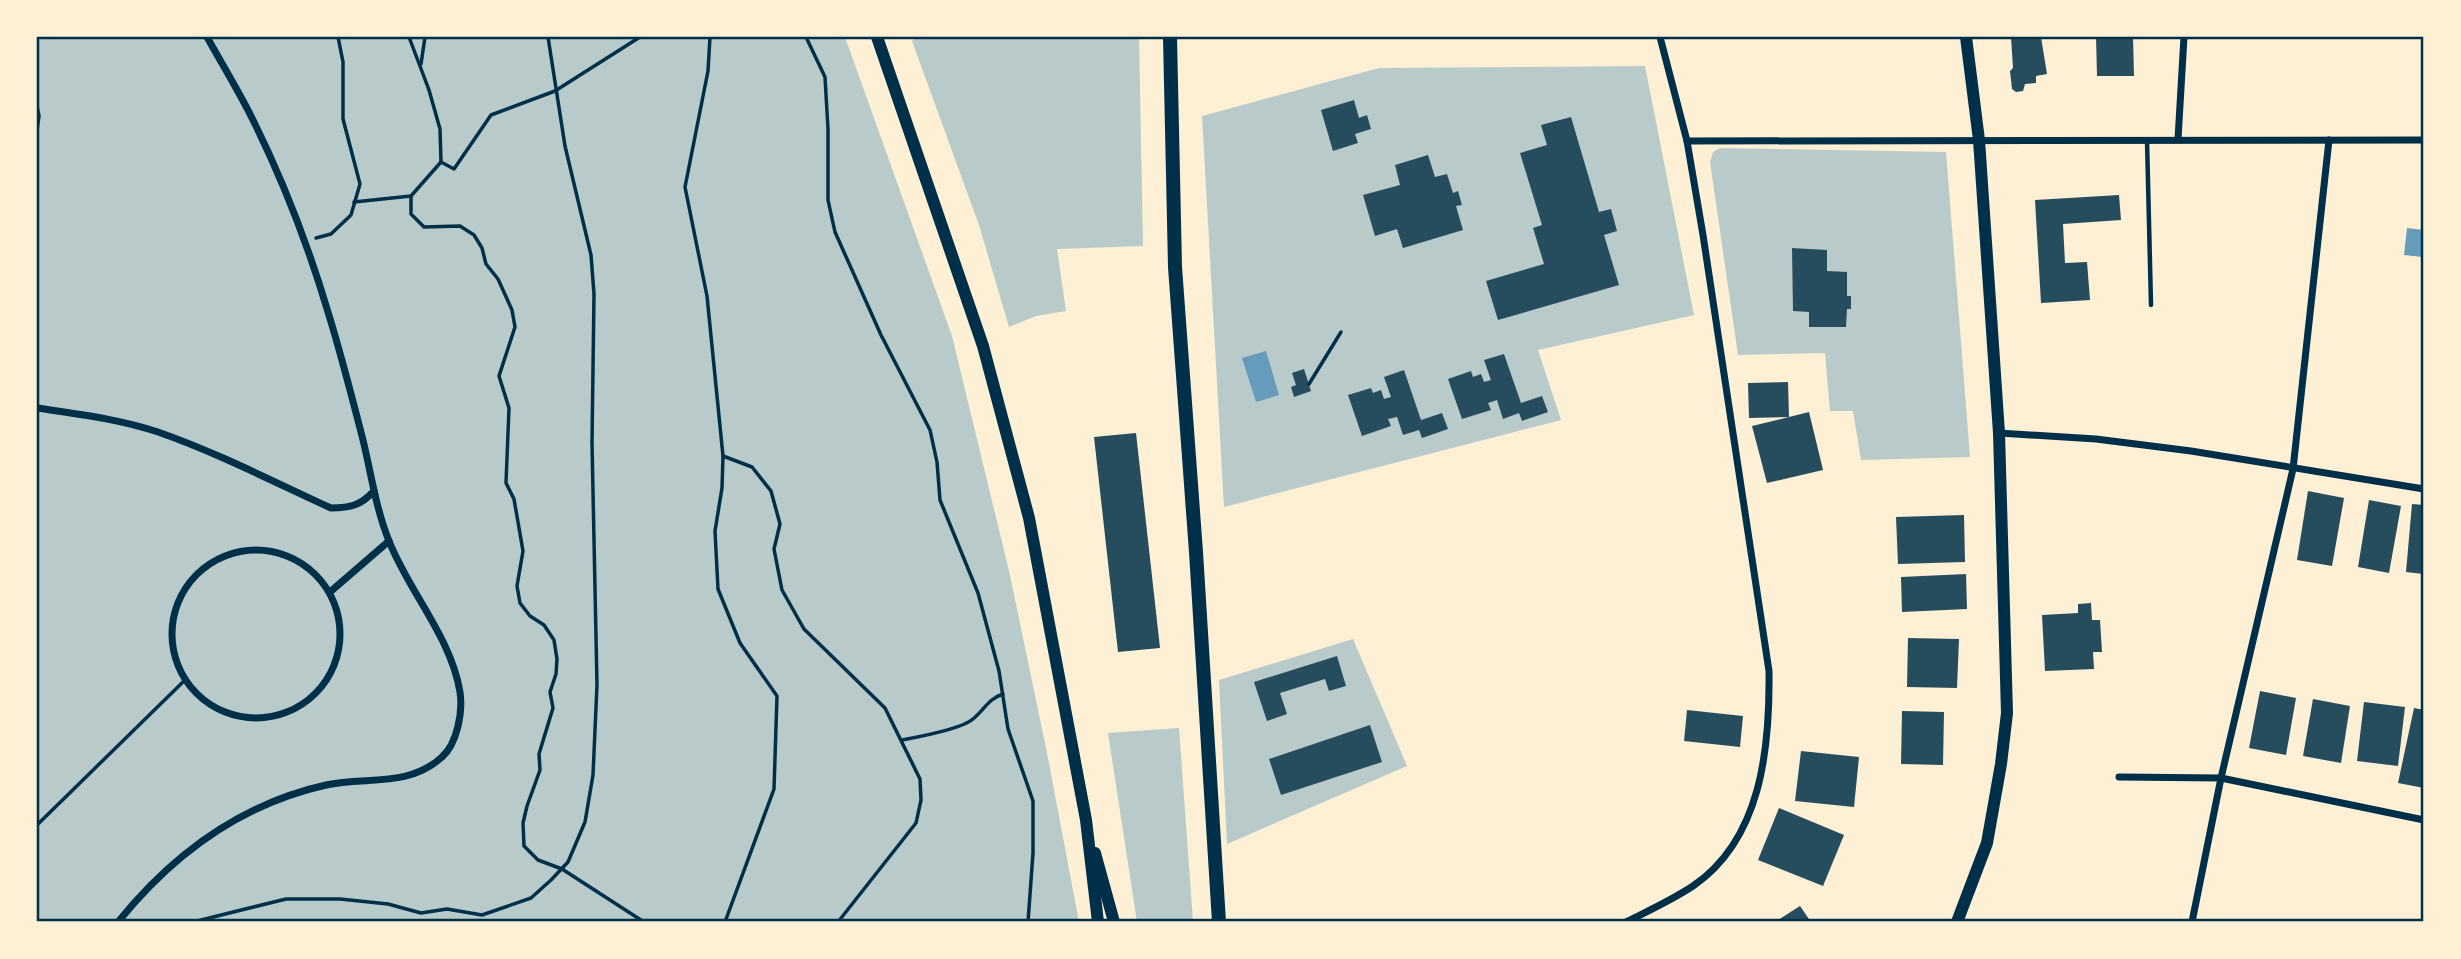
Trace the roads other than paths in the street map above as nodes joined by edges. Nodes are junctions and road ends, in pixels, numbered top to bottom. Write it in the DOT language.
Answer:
graph roads {
  1 [pos="207,37"];
  2 [pos="1170,37"];
  3 [pos="1660,37"];
  4 [pos="1966,37"];
  5 [pos="2184,37"];
  6 [pos="880,39"];
  7 [pos="1979,139"];
  8 [pos="2147,139"];
  9 [pos="2178,139"];
  10 [pos="2329,140"];
  11 [pos="2424,140"];
  12 [pos="1687,141"];
  13 [pos="2151,305"];
  14 [pos="37,408"];
  15 [pos="1999,433"];
  16 [pos="2293,469"];
  17 [pos="2424,489"];
  18 [pos="374,491"];
  19 [pos="389,541"];
  20 [pos="330,592"];
  21 [pos="2119,777"];
  22 [pos="2221,778"];
  23 [pos="1086,820"];
  24 [pos="2424,820"];
  25 [pos="118,922"];
  26 [pos="1098,922"];
  27 [pos="1114,922"];
  28 [pos="1219,922"];
  29 [pos="1626,922"];
  30 [pos="1957,922"];
  31 [pos="2192,922"];
  1 -- 18 [label="street"];
  2 -- 28 [label="main road"];
  3 -- 12 [label="street"];
  4 -- 7 [label="street"];
  5 -- 9 [label="street"];
  6 -- 23 [label="street"];
  7 -- 8 [label="street"];
  7 -- 12 [label="street"];
  7 -- 15 [label="street"];
  8 -- 9 [label="street"];
  8 -- 13 [label="lane"];
  9 -- 10 [label="street"];
  10 -- 11 [label="street"];
  10 -- 16 [label="street"];
  12 -- 29 [label="street"];
  14 -- 18 [label="street"];
  15 -- 16 [label="street"];
  15 -- 30 [label="street"];
  16 -- 17 [label="street"];
  16 -- 22 [label="street"];
  18 -- 19 [label="street"];
  19 -- 20 [label="street"];
  19 -- 25 [label="street"];
  20 -- 20 [label="street"];
  21 -- 22 [label="street"];
  22 -- 24 [label="street"];
  22 -- 31 [label="street"];
  23 -- 26 [label="street"];
  23 -- 27 [label="street"];
}
